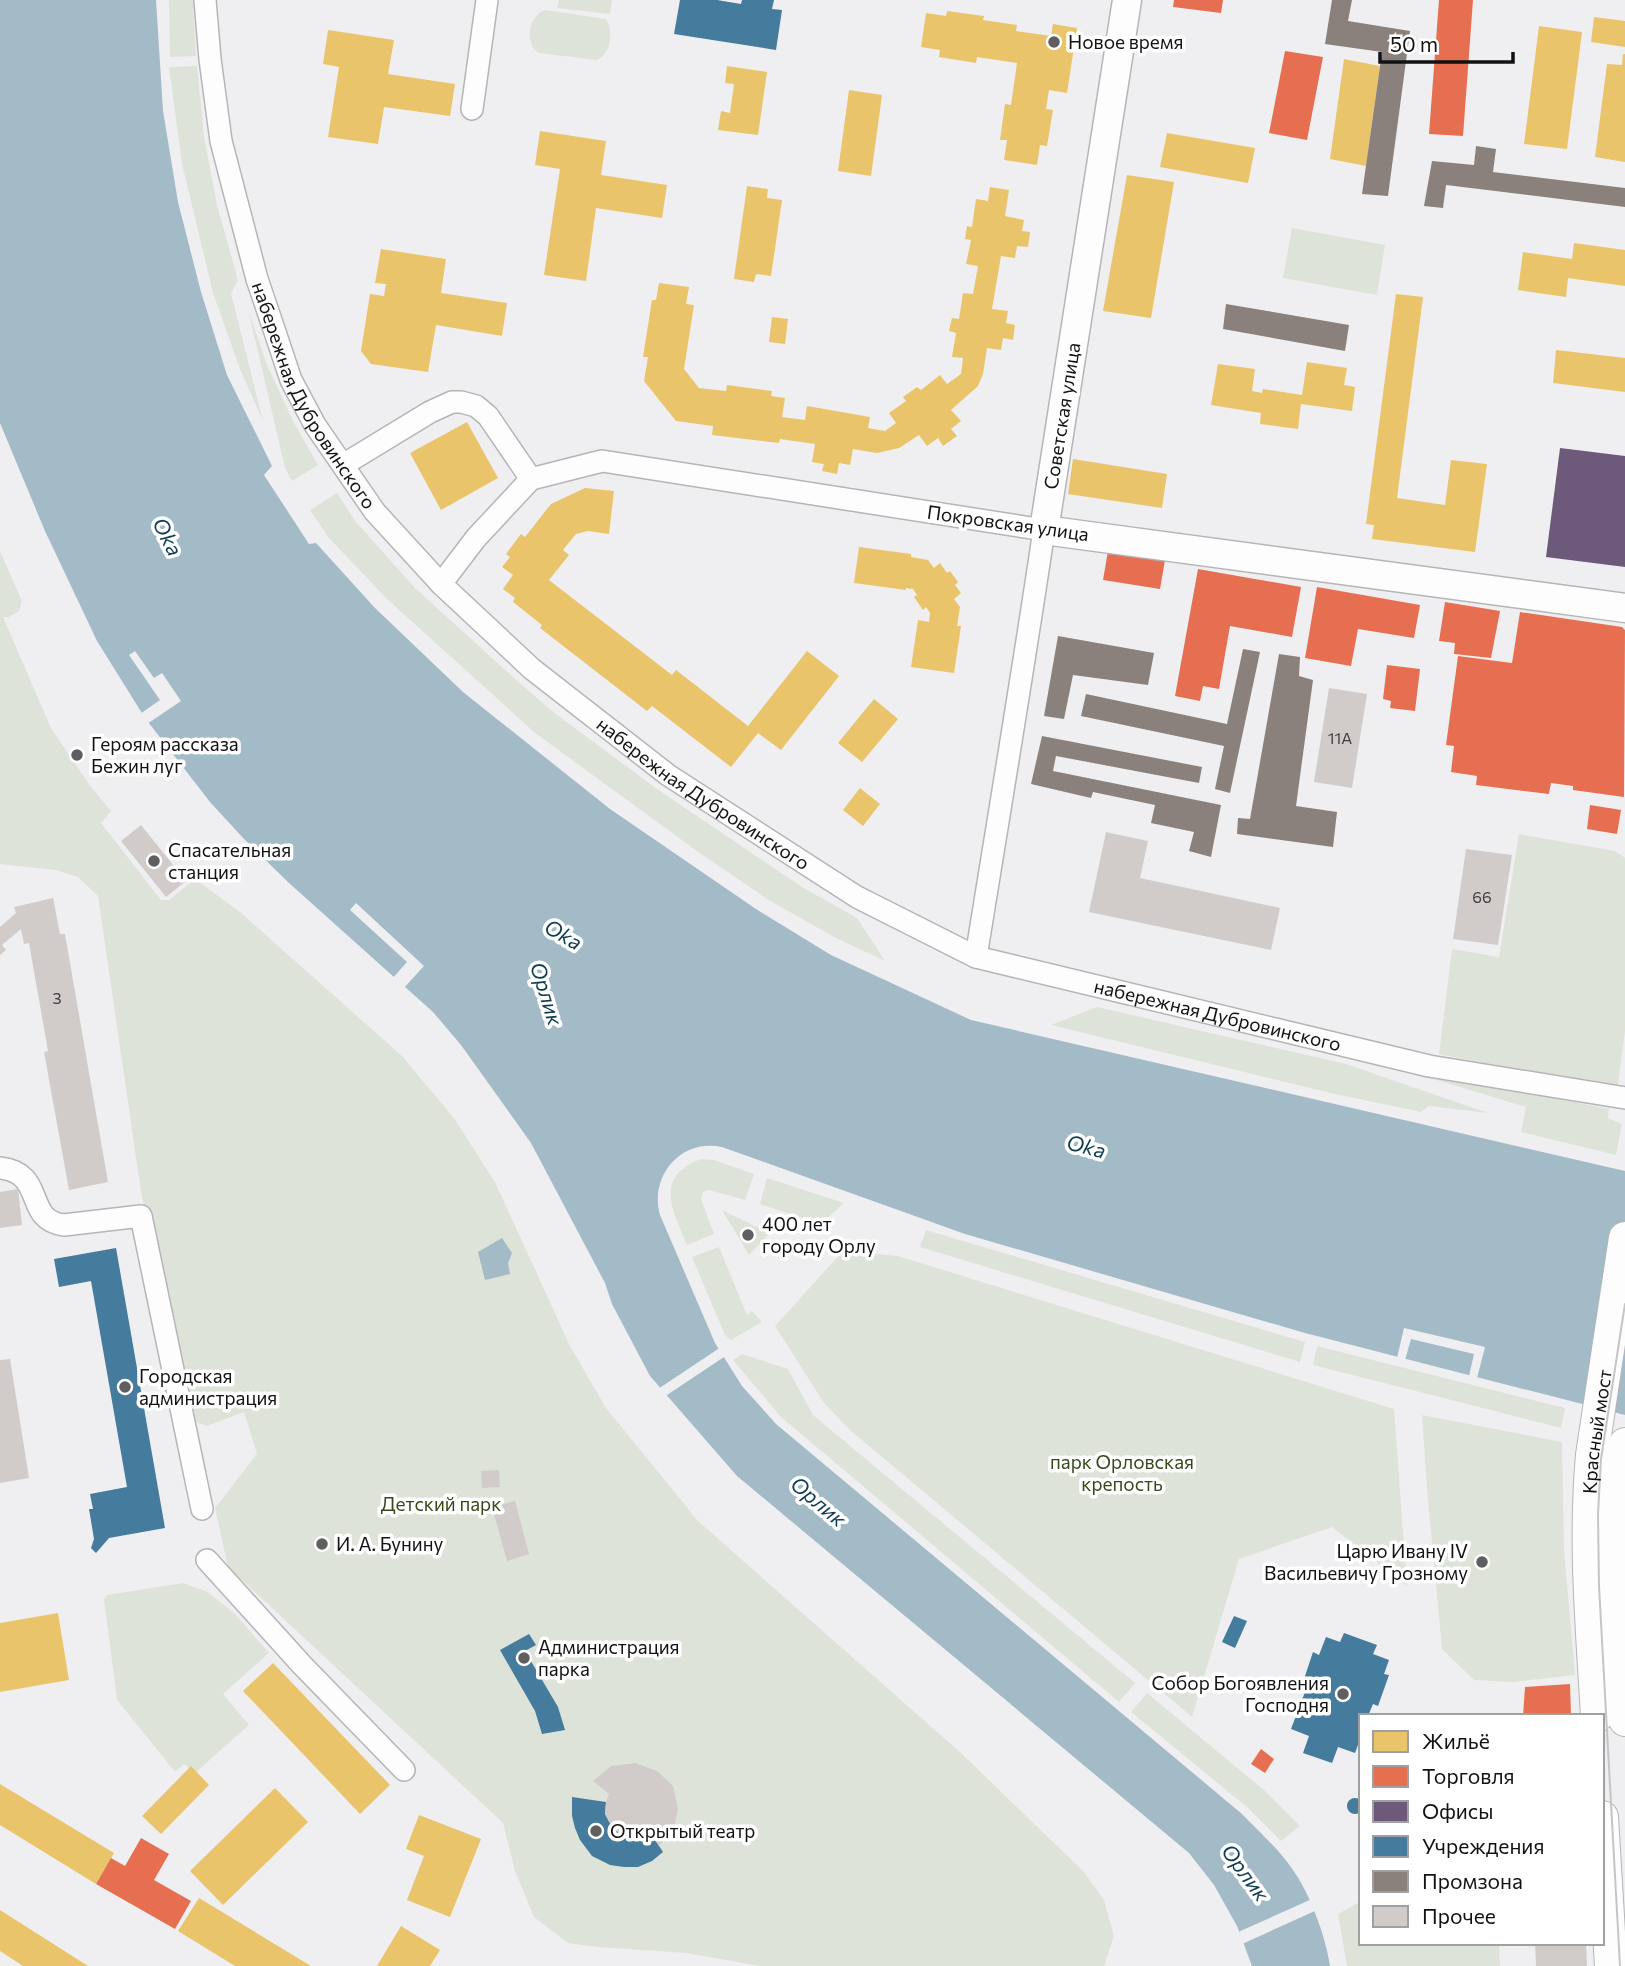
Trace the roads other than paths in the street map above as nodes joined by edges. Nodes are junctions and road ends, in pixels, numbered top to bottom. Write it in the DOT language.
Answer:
graph roads {
  1 [pos="205,0"];
  2 [pos="487,0"];
  3 [pos="1127,0"];
  4 [pos="472,109"];
  5 [pos="343,465"];
  6 [pos="531,479"];
  7 [pos="1044,530"];
  8 [pos="441,584"];
  9 [pos="1625,608"];
  10 [pos="976,957"];
  11 [pos="1625,1098"];
  12 [pos="0,1168"];
  13 [pos="1625,1238"];
  14 [pos="1625,1444"];
  15 [pos="202,1509"];
  16 [pos="207,1560"];
  17 [pos="1603,1584"];
  18 [pos="1597,1714"];
  19 [pos="1625,1720"];
  20 [pos="404,1769"];
  21 [pos="1604,1850"];
  22 [pos="1611,1966"];
  1 -- 5 [label="street, набережная Дубровинского"];
  2 -- 4 [label="street"];
  3 -- 7 [label="street, Советская улица"];
  5 -- 6 [label="street"];
  5 -- 8 [label="street, набережная Дубровинского"];
  6 -- 7 [label="street, Покровская улица"];
  6 -- 8 [label="street"];
  7 -- 9 [label="street, Покровская улица"];
  7 -- 10 [label="street, Советская улица"];
  8 -- 10 [label="street, набережная Дубровинского"];
  10 -- 11 [label="street, набережная Дубровинского"];
  12 -- 15 [label="street"];
  13 -- 17 [label="main road, Красный мост"];
  14 -- 17 [label="main road, Красный мост"];
  16 -- 20 [label="street"];
  17 -- 18 [label="main road"];
  17 -- 19 [label="main road"];
  21 -- 22 [label="main road"];
}
